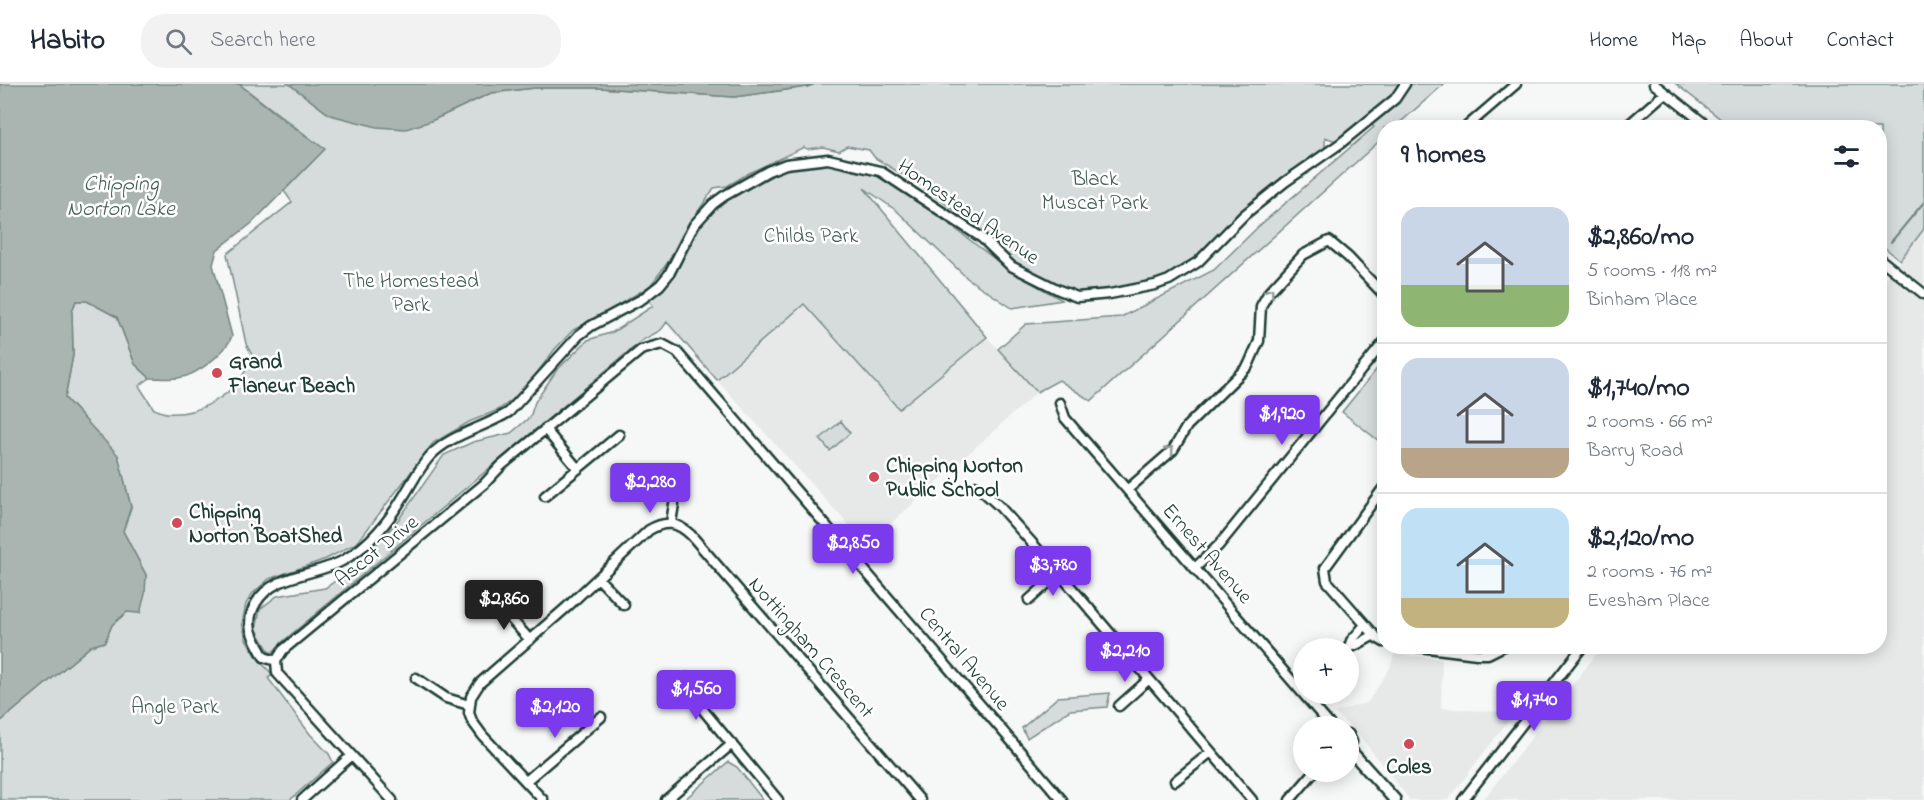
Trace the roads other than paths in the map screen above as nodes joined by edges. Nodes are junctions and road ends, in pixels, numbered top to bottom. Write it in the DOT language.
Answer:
graph roads {
  1 [pos="1405,84"];
  2 [pos="1516,84"];
  3 [pos="1654,84"];
  4 [pos="1665,93"];
  5 [pos="1474,120"];
  6 [pos="1634,120"];
  7 [pos="1700,120"];
  8 [pos="1887,266"];
  9 [pos="1377,288"];
  10 [pos="1924,294"];
  11 [pos="641,350"];
  12 [pos="1377,351"];
  13 [pos="1060,404"];
  14 [pos="545,429"];
  15 [pos="619,435"];
  16 [pos="578,469"];
  17 [pos="977,486"];
  18 [pos="1127,490"];
  19 [pos="545,496"];
  20 [pos="1377,497"];
  21 [pos="674,504"];
  22 [pos="671,523"];
  23 [pos="1195,568"];
  24 [pos="1059,573"];
  25 [pos="598,578"];
  26 [pos="1029,600"];
  27 [pos="498,605"];
  28 [pos="624,605"];
  29 [pos="1365,625"];
  30 [pos="1374,635"];
  31 [pos="1377,637"];
  32 [pos="1354,638"];
  33 [pos="530,640"];
  34 [pos="1359,644"];
  35 [pos="1577,654"];
  36 [pos="276,661"];
  37 [pos="416,678"];
  38 [pos="687,678"];
  39 [pos="1148,680"];
  40 [pos="1293,681"];
  41 [pos="1314,704"];
  42 [pos="469,705"];
  43 [pos="1119,706"];
  44 [pos="1323,716"];
  45 [pos="601,717"];
  46 [pos="732,744"];
  47 [pos="1211,752"];
  48 [pos="351,756"];
  49 [pos="1359,759"];
  50 [pos="526,781"];
  51 [pos="1175,781"];
  52 [pos="1306,782"];
  53 [pos="302,800"];
  54 [pos="392,800"];
  55 [pos="543,800"];
  56 [pos="666,800"];
  57 [pos="778,800"];
  58 [pos="920,800"];
  59 [pos="1062,800"];
  60 [pos="1252,800"];
  61 [pos="1290,800"];
  62 [pos="1395,800"];
  63 [pos="1463,800"];
  1 -- 36 [label="street, Homestead Avenue"];
  2 -- 5 [label="street"];
  3 -- 4 [label="street"];
  4 -- 6 [label="street"];
  4 -- 7 [label="street"];
  8 -- 10 [label="street"];
  18 -- 9 [label="street, one-way"];
  11 -- 14 [label="street, Ascot Drive"];
  11 -- 59 [label="street, Central Avenue"];
  12 -- 23 [label="street"];
  13 -- 18 [label="street, Ernest Avenue"];
  14 -- 16 [label="street"];
  14 -- 36 [label="street, Ascot Drive"];
  15 -- 16 [label="street"];
  16 -- 19 [label="street"];
  17 -- 24 [label="street"];
  18 -- 23 [label="street, Ernest Avenue"];
  20 -- 29 [label="street"];
  21 -- 22 [label="street"];
  22 -- 25 [label="street"];
  22 -- 58 [label="street, Nottingham Crescent"];
  23 -- 40 [label="street, Ernest Avenue"];
  24 -- 26 [label="street"];
  24 -- 39 [label="street"];
  25 -- 28 [label="street"];
  25 -- 33 [label="street"];
  27 -- 33 [label="street"];
  29 -- 30 [label="street"];
  29 -- 32 [label="street"];
  30 -- 31 [label="street"];
  30 -- 34 [label="street"];
  33 -- 42 [label="street"];
  35 -- 63 [label="street"];
  36 -- 48 [label="street"];
  37 -- 42 [label="street"];
  38 -- 46 [label="street"];
  39 -- 43 [label="street"];
  39 -- 47 [label="street"];
  41 -- 44 [label="street, Ernest Avenue"];
  42 -- 50 [label="street"];
  45 -- 50 [label="street"];
  46 -- 56 [label="street"];
  46 -- 57 [label="street"];
  47 -- 51 [label="street"];
  47 -- 60 [label="street"];
  48 -- 53 [label="street"];
  48 -- 54 [label="street"];
  49 -- 62 [label="street"];
  50 -- 55 [label="street"];
  52 -- 61 [label="street"];
}
